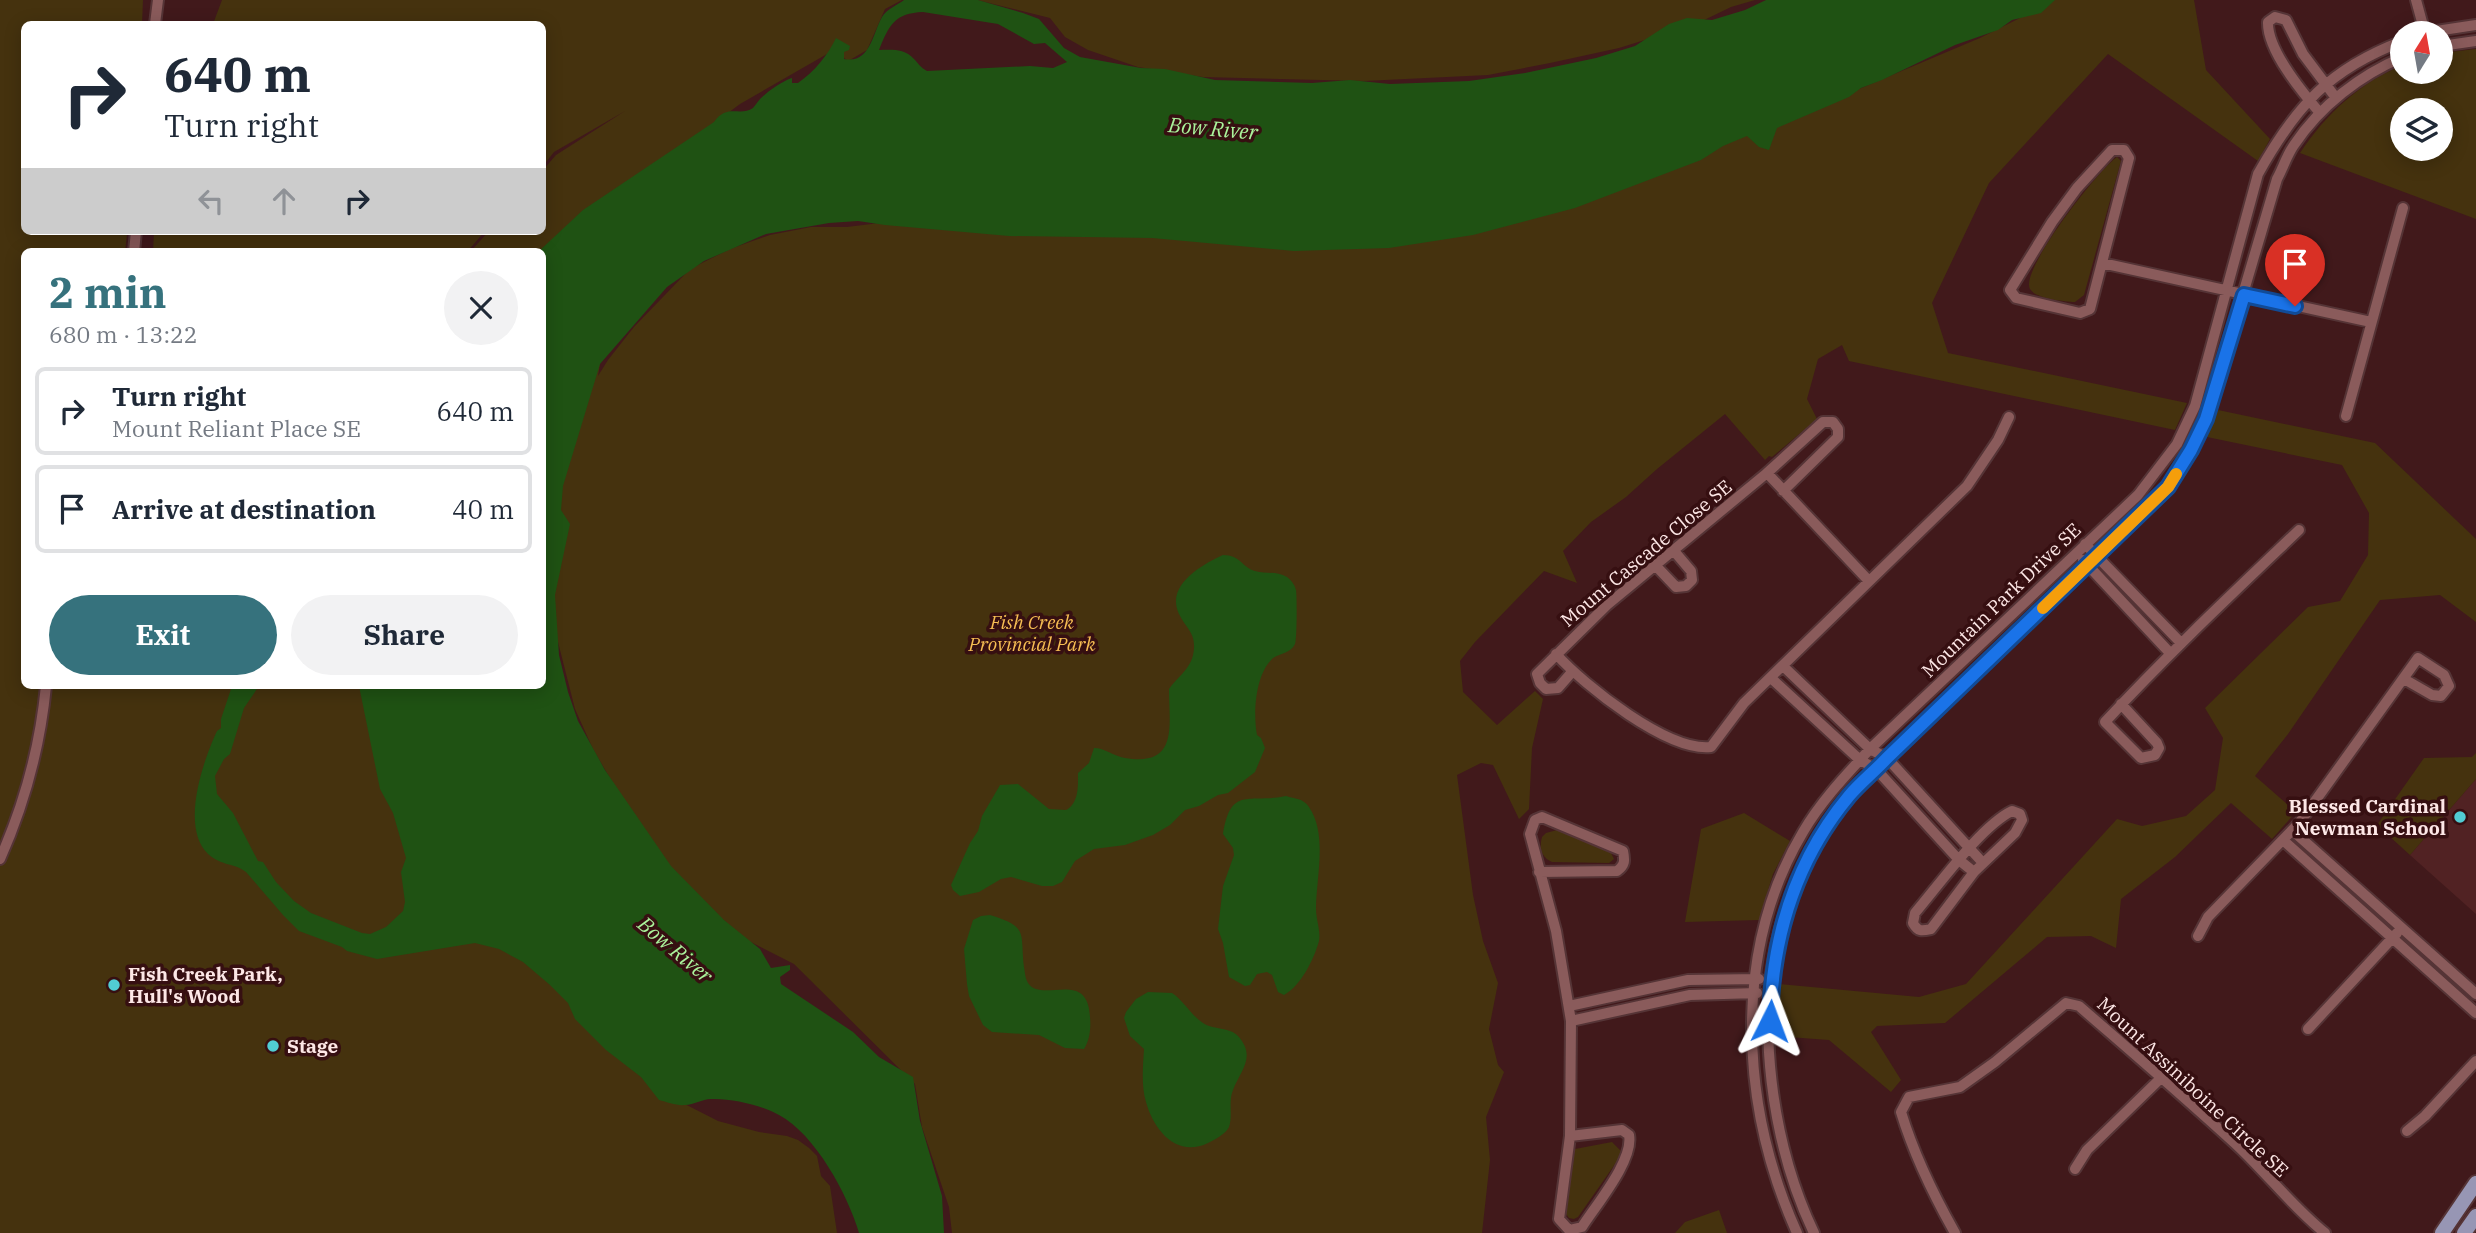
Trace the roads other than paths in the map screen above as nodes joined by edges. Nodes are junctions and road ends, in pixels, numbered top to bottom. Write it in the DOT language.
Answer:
graph roads {
  1 [pos="158,0"];
  2 [pos="2416,0"];
  3 [pos="155,21"];
  4 [pos="2421,21"];
  5 [pos="2476,25"];
  6 [pos="2454,28"];
  7 [pos="2476,41"];
  8 [pos="2454,44"];
  9 [pos="2390,46"];
  10 [pos="2390,63"];
  11 [pos="2325,83"];
  12 [pos="2336,98"];
  13 [pos="2308,100"];
  14 [pos="2320,113"];
  15 [pos="2403,208"];
  16 [pos="2102,263"];
  17 [pos="2224,291"];
  18 [pos="2244,295"];
  19 [pos="2371,322"];
  20 [pos="2009,416"];
  21 [pos="2346,416"];
  22 [pos="1766,473"];
  23 [pos="1783,491"];
  24 [pos="2299,530"];
  25 [pos="2085,544"];
  26 [pos="1674,551"];
  27 [pos="2076,553"];
  28 [pos="2092,560"];
  29 [pos="1656,566"];
  30 [pos="1868,580"];
  31 [pos="2181,643"];
  32 [pos="2170,653"];
  33 [pos="1556,654"];
  34 [pos="1783,666"];
  35 [pos="1572,672"];
  36 [pos="1771,678"];
  37 [pos="2404,678"];
  38 [pos="46,689"];
  39 [pos="2121,704"];
  40 [pos="1870,749"];
  41 [pos="1887,758"];
  42 [pos="1860,760"];
  43 [pos="1876,769"];
  44 [pos="2293,831"];
  45 [pos="2284,841"];
  46 [pos="1969,848"];
  47 [pos="0,859"];
  48 [pos="1959,860"];
  49 [pos="1983,863"];
  50 [pos="1539,872"];
  51 [pos="1974,872"];
  52 [pos="2402,928"];
  53 [pos="2198,936"];
  54 [pos="2393,938"];
  55 [pos="1755,978"];
  56 [pos="1772,980"];
  57 [pos="1652,987"];
  58 [pos="1753,993"];
  59 [pos="1771,994"];
  60 [pos="2476,994"];
  61 [pos="1657,1001"];
  62 [pos="1569,1006"];
  63 [pos="2476,1013"];
  64 [pos="1571,1021"];
  65 [pos="2308,1029"];
  66 [pos="2476,1061"];
  67 [pos="2161,1078"];
  68 [pos="2407,1131"];
  69 [pos="1570,1136"];
  70 [pos="2075,1169"];
  71 [pos="2476,1184"];
  72 [pos="2476,1216"];
  73 [pos="1797,1233"];
  74 [pos="1814,1233"];
  75 [pos="1955,1233"];
  76 [pos="2325,1233"];
  77 [pos="2442,1233"];
  78 [pos="2464,1233"];
  1 -- 3 [label="street"];
  2 -- 4 [label="street"];
  5 -- 6 [label="street"];
  7 -- 8 [label="street"];
  9 -- 11 [label="street, Mountain Park Drive SE"];
  10 -- 12 [label="street, Mountain Park Drive SE"];
  11 -- 12 [label="street"];
  11 -- 13 [label="street, Mountain Park Drive SE"];
  11 -- 13 [label="street"];
  12 -- 14 [label="street, Mountain Park Drive SE"];
  13 -- 14 [label="street"];
  13 -- 17 [label="street, Mountain Park Drive SE"];
  14 -- 18 [label="street, Mountain Park Drive SE"];
  15 -- 19 [label="street"];
  16 -- 16 [label="street"];
  16 -- 17 [label="street"];
  17 -- 18 [label="street"];
  17 -- 25 [label="street, Mountain Park Drive SE"];
  18 -- 19 [label="street"];
  18 -- 28 [label="street, Mountain Park Drive SE"];
  19 -- 21 [label="street"];
  20 -- 30 [label="street, Mount Cascade Close SE"];
  22 -- 23 [label="street"];
  22 -- 23 [label="street, Mount Cascade Close SE"];
  22 -- 26 [label="street, Mount Cascade Close SE"];
  23 -- 30 [label="street"];
  24 -- 31 [label="street"];
  25 -- 27 [label="street, Mountain Park Drive SE"];
  25 -- 28 [label="street"];
  26 -- 29 [label="street, Mount Cascade Close SE"];
  26 -- 29 [label="street"];
  27 -- 28 [label="street"];
  27 -- 40 [label="street, Mountain Park Drive SE"];
  28 -- 31 [label="street"];
  28 -- 32 [label="street"];
  28 -- 41 [label="street, Mountain Park Drive SE"];
  29 -- 33 [label="street, Mount Cascade Close SE"];
  30 -- 34 [label="street, Mount Cascade Close SE"];
  31 -- 32 [label="street"];
  32 -- 39 [label="street"];
  33 -- 35 [label="street, Mount Cascade Close SE"];
  33 -- 35 [label="street"];
  34 -- 36 [label="street, Mount Cascade Close SE"];
  34 -- 40 [label="street"];
  35 -- 36 [label="street, Mount Cascade Close SE"];
  36 -- 42 [label="street"];
  37 -- 44 [label="street"];
  38 -- 47 [label="street"];
  39 -- 39 [label="street"];
  40 -- 41 [label="street"];
  40 -- 42 [label="street, Mountain Park Drive SE"];
  41 -- 43 [label="street, Mountain Park Drive SE"];
  41 -- 46 [label="street"];
  42 -- 43 [label="street"];
  42 -- 55 [label="street, Mountain Park Drive SE"];
  43 -- 48 [label="street"];
  43 -- 56 [label="street, Mountain Park Drive SE"];
  44 -- 45 [label="street"];
  44 -- 52 [label="street"];
  45 -- 53 [label="street"];
  45 -- 54 [label="street"];
  46 -- 48 [label="street"];
  46 -- 49 [label="street"];
  46 -- 49 [label="street"];
  48 -- 51 [label="street"];
  48 -- 51 [label="street"];
  49 -- 51 [label="street"];
  50 -- 50 [label="street"];
  50 -- 62 [label="street"];
  52 -- 54 [label="street"];
  52 -- 60 [label="street"];
  54 -- 63 [label="street"];
  54 -- 65 [label="street"];
  55 -- 56 [label="street"];
  55 -- 57 [label="street"];
  55 -- 58 [label="street, Mountain Park Drive SE"];
  56 -- 59 [label="street, Mountain Park Drive SE"];
  57 -- 61 [label="street"];
  57 -- 62 [label="street"];
  58 -- 59 [label="street"];
  58 -- 61 [label="street"];
  58 -- 73 [label="street, Mountain Park Drive SE"];
  59 -- 74 [label="street, Mountain Park Drive SE"];
  61 -- 64 [label="street"];
  62 -- 64 [label="street"];
  64 -- 69 [label="street"];
  66 -- 68 [label="street"];
  67 -- 70 [label="street"];
  67 -- 75 [label="street, Mount Assiniboine Circle SE"];
  67 -- 76 [label="street, Mount Assiniboine Circle SE"];
  69 -- 69 [label="street"];
  71 -- 77 [label="main road"];
  72 -- 78 [label="main road"];
}
